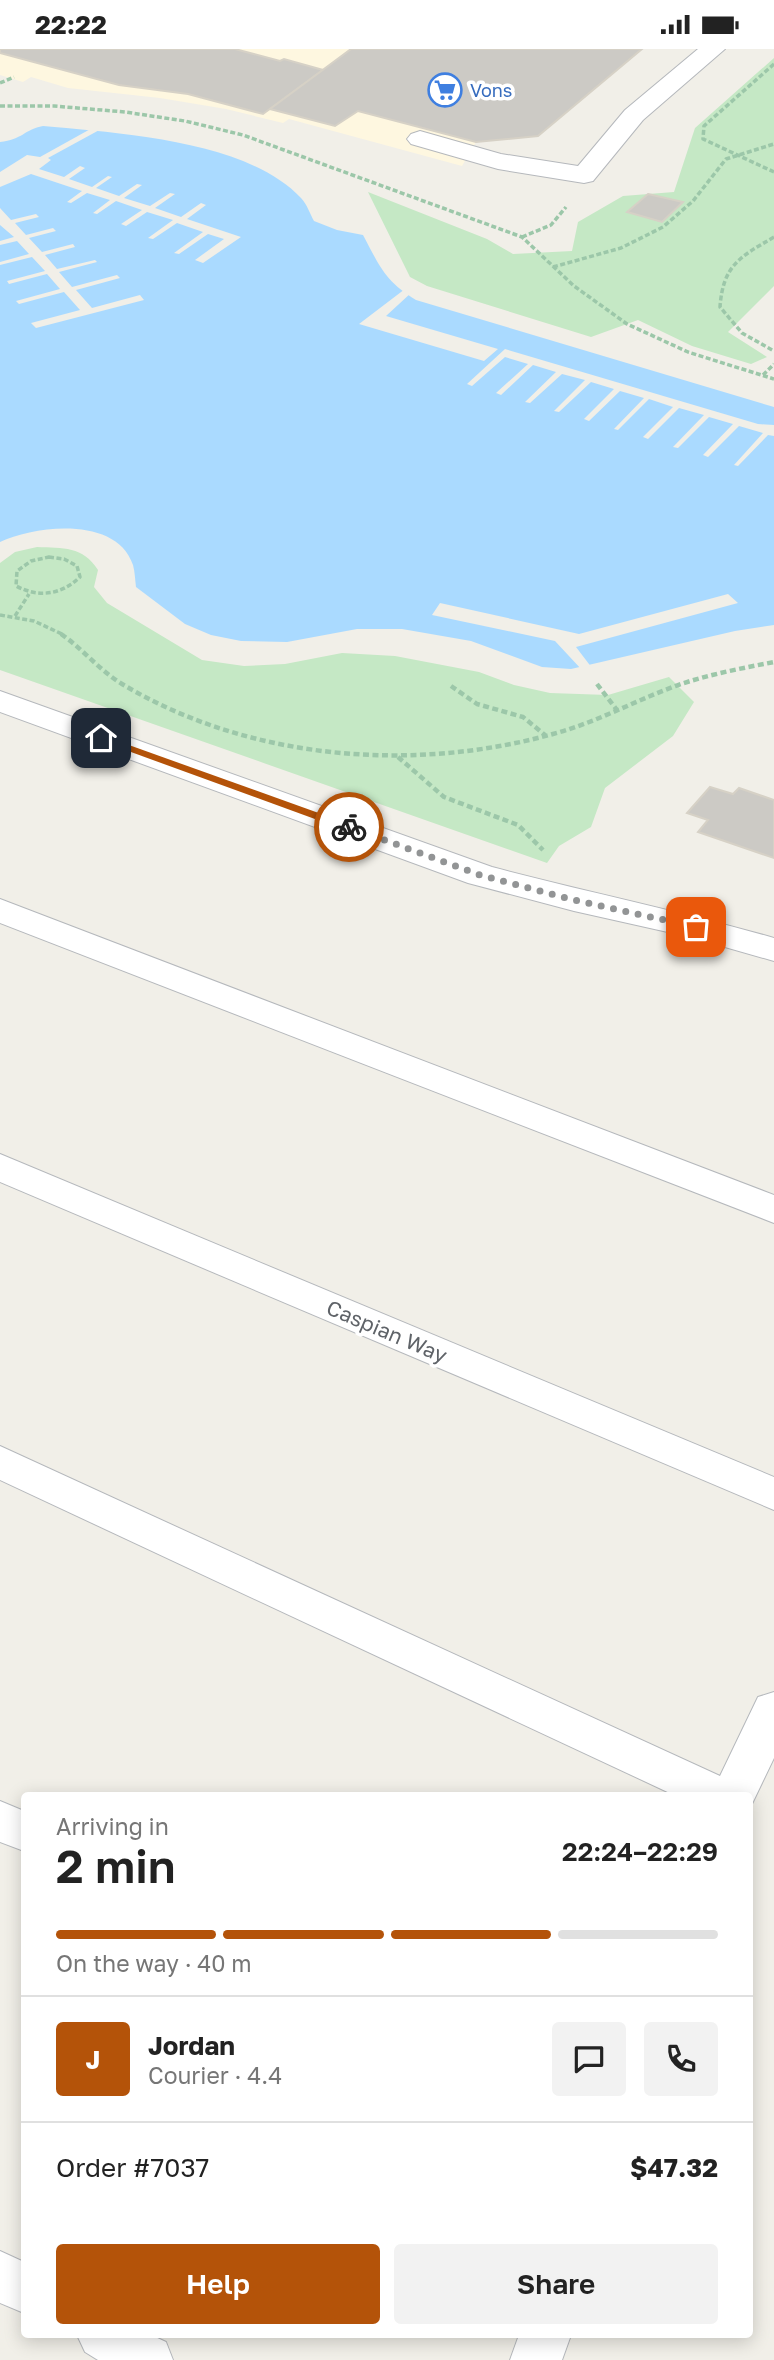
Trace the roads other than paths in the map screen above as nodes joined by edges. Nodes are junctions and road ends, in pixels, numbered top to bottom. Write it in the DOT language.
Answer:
graph roads {
  1 [pos="713,49"];
  2 [pos="420,139"];
  3 [pos="0,701"];
  4 [pos="0,910"];
  5 [pos="774,950"];
  6 [pos="0,1167"];
  7 [pos="774,1210"];
  8 [pos="0,1462"];
  9 [pos="774,1495"];
  10 [pos="774,1710"];
  11 [pos="711,1792"];
  12 [pos="735,1792"];
  13 [pos="0,1820"];
  14 [pos="21,1830"];
  15 [pos="0,2276"];
  16 [pos="21,2288"];
  17 [pos="108,2338"];
  18 [pos="544,2338"];
  19 [pos="148,2360"];
  20 [pos="536,2360"];
  1 -- 2 [label="street"];
  3 -- 5 [label="street"];
  4 -- 7 [label="street"];
  6 -- 9 [label="street, Caspian Way"];
  8 -- 11 [label="street"];
  10 -- 12 [label="street"];
  13 -- 14 [label="street"];
  15 -- 16 [label="street"];
  17 -- 19 [label="street"];
  18 -- 20 [label="street"];
}
